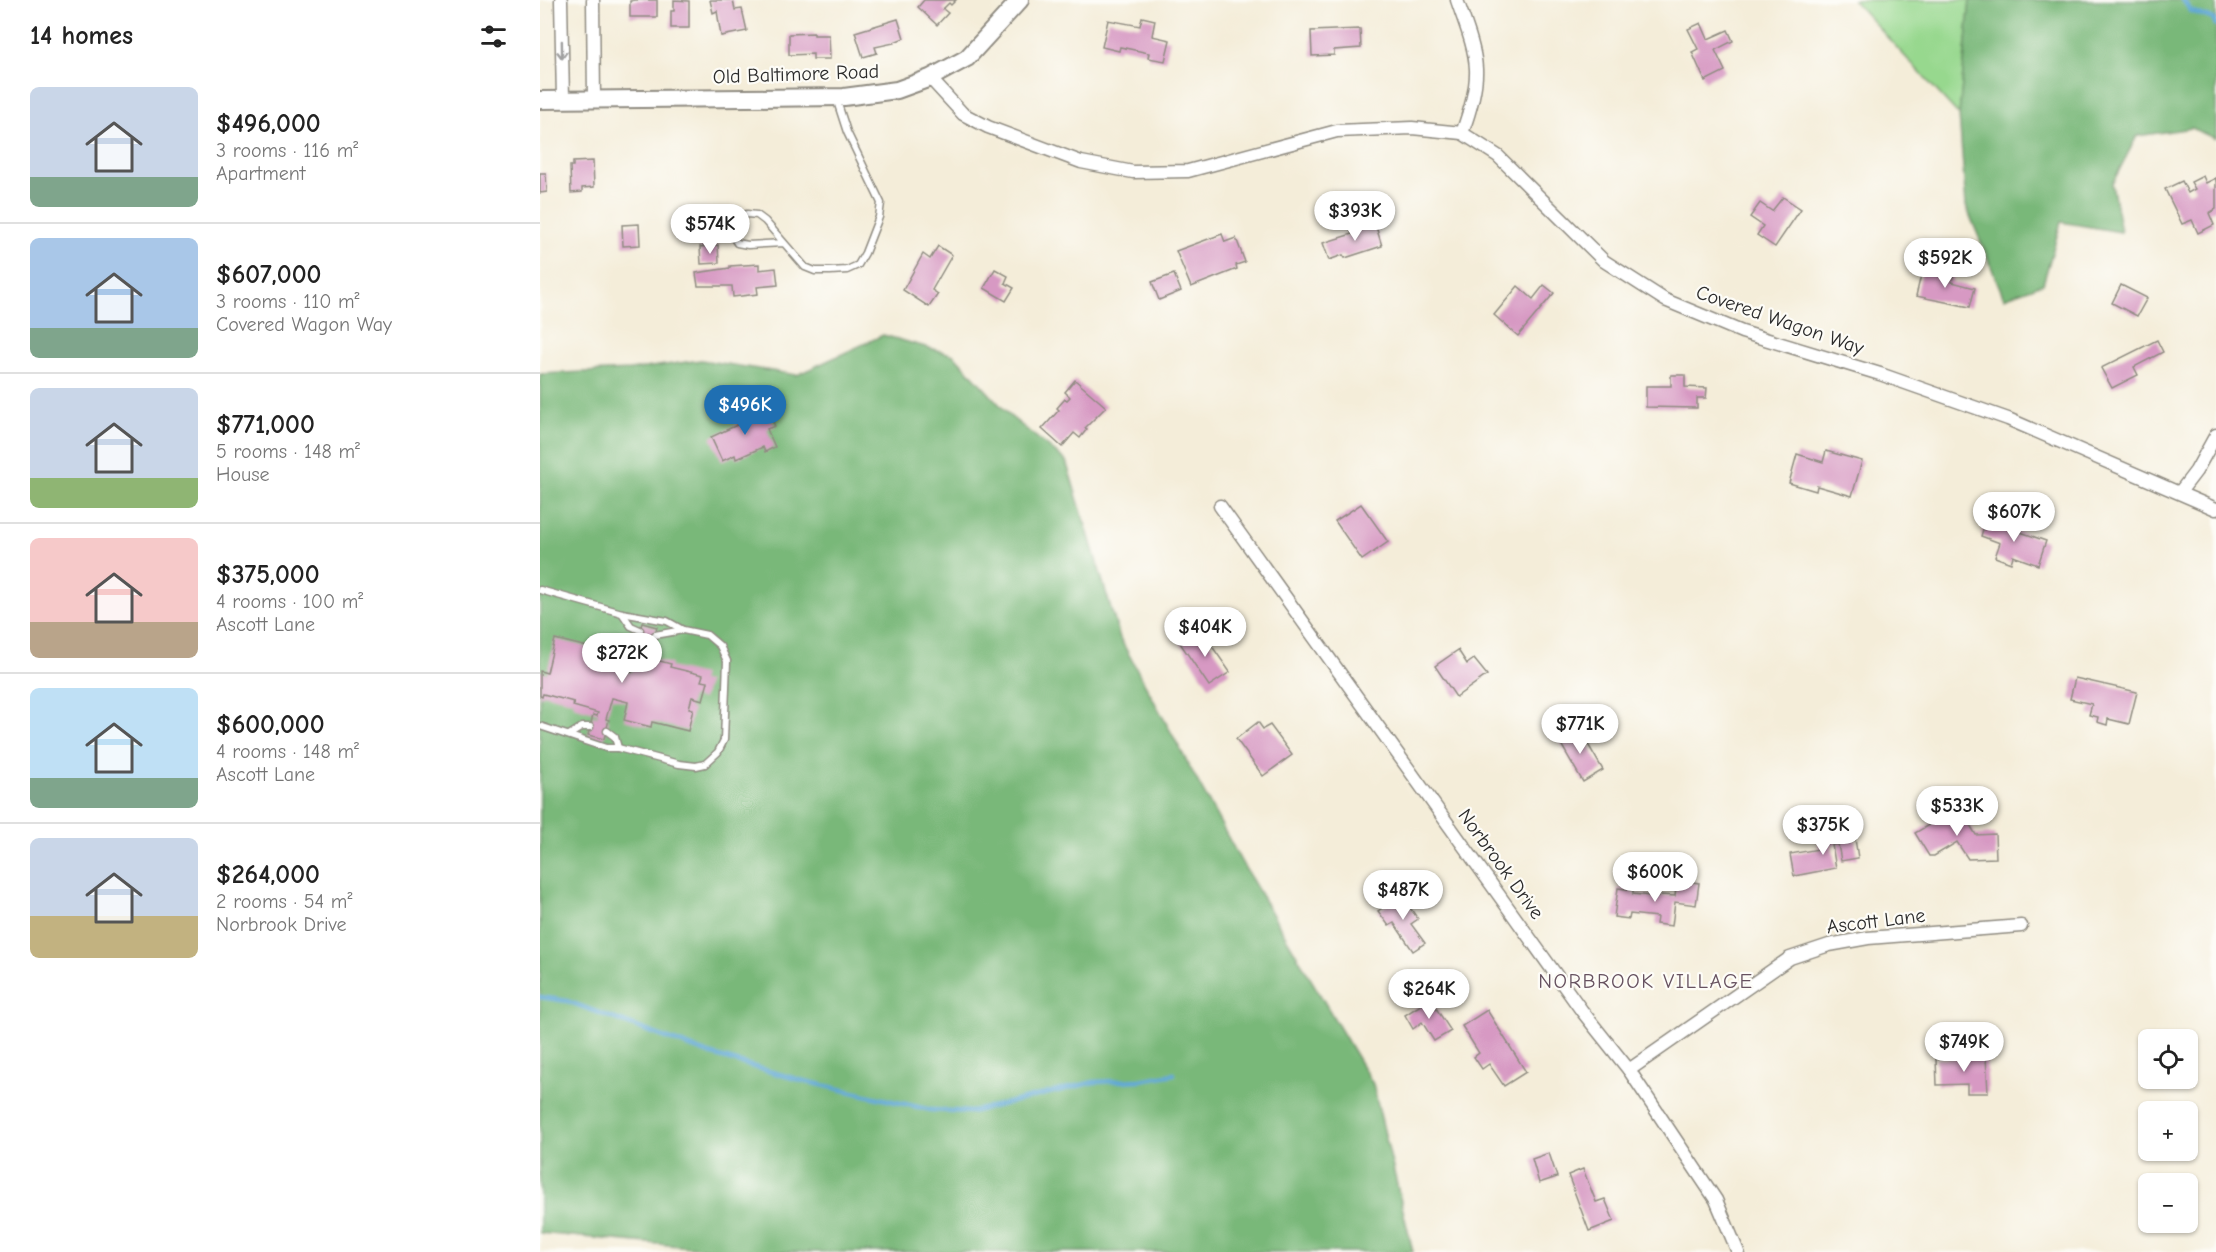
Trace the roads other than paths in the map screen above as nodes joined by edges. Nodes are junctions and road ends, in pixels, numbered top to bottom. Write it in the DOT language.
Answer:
graph roads {
  1 [pos="561,0"];
  2 [pos="593,0"];
  3 [pos="1020,0"];
  4 [pos="1457,0"];
  5 [pos="930,78"];
  6 [pos="836,97"];
  7 [pos="563,99"];
  8 [pos="594,99"];
  9 [pos="540,100"];
  10 [pos="1461,133"];
  11 [pos="784,243"];
  12 [pos="2216,435"];
  13 [pos="2181,492"];
  14 [pos="1220,506"];
  15 [pos="2216,509"];
  16 [pos="540,590"];
  17 [pos="622,613"];
  18 [pos="640,630"];
  19 [pos="683,630"];
  20 [pos="655,635"];
  21 [pos="540,726"];
  22 [pos="590,727"];
  23 [pos="607,731"];
  24 [pos="568,735"];
  25 [pos="618,748"];
  26 [pos="2021,926"];
  27 [pos="1629,1070"];
  28 [pos="1738,1252"];
  1 -- 7 [label="street, one-way"];
  2 -- 8 [label="street"];
  3 -- 5 [label="street, Old Baltimore Road"];
  4 -- 10 [label="street"];
  5 -- 6 [label="street, Old Baltimore Road"];
  5 -- 10 [label="street, Covered Wagon Way"];
  6 -- 8 [label="street, Old Baltimore Road"];
  6 -- 11 [label="lane"];
  7 -- 8 [label="street, Old Baltimore Road"];
  7 -- 9 [label="street, Old Baltimore Road"];
  10 -- 13 [label="street, Covered Wagon Way"];
  11 -- 11 [label="lane"];
  12 -- 13 [label="street"];
  13 -- 15 [label="street, Covered Wagon Way"];
  14 -- 27 [label="street, Norbrook Drive"];
  16 -- 17 [label="lane"];
  17 -- 18 [label="lane"];
  17 -- 19 [label="lane"];
  19 -- 20 [label="lane"];
  19 -- 25 [label="lane"];
  21 -- 24 [label="lane"];
  22 -- 24 [label="lane"];
  23 -- 25 [label="lane"];
  24 -- 25 [label="lane"];
  26 -- 27 [label="street, Ascott Lane"];
  27 -- 28 [label="street, Norbrook Drive"];
}
